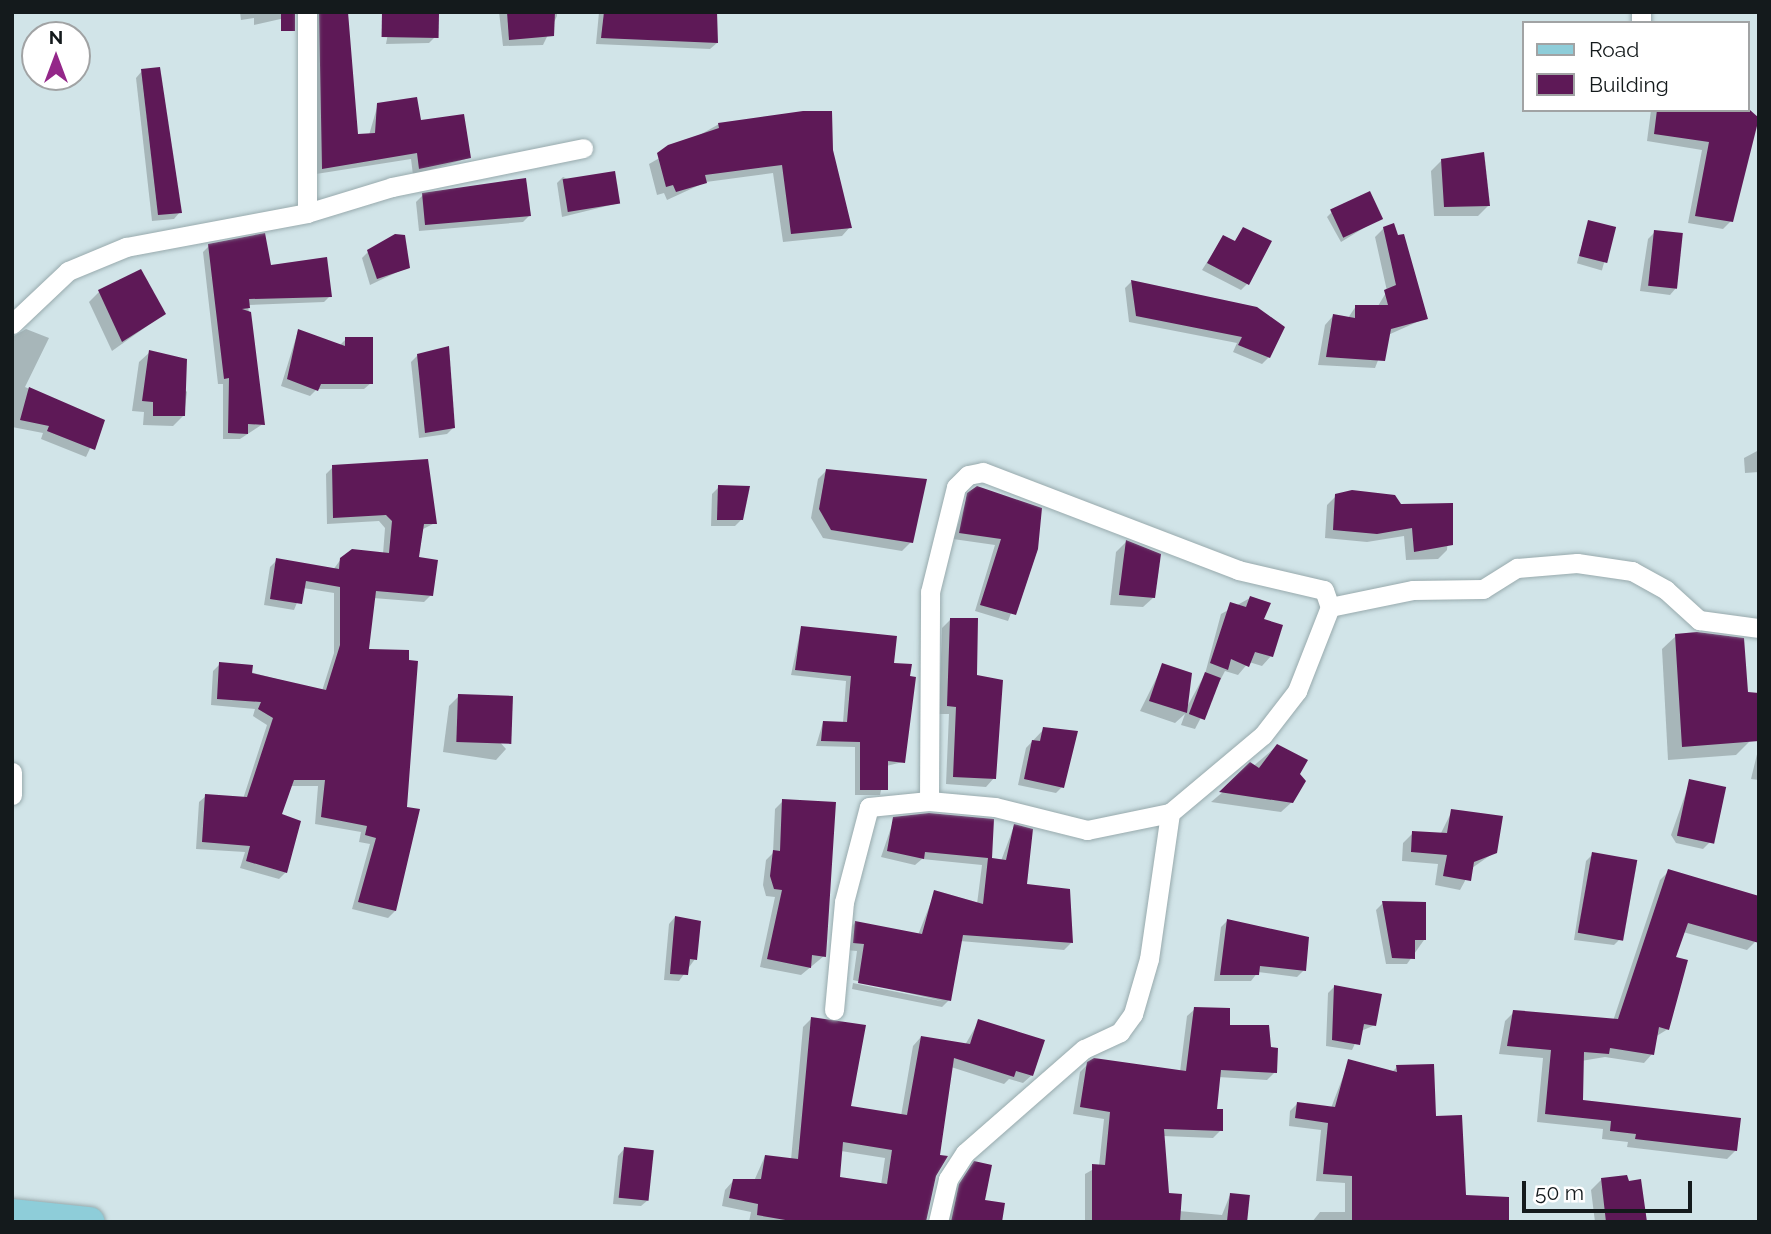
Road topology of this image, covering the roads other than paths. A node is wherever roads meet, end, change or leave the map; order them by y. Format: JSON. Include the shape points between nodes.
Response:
{"nodes":[{"id":1,"x":307,"y":12,"type":"edge"},
{"id":2,"x":583,"y":148,"type":"dead end"},
{"id":3,"x":307,"y":213,"type":"junction"},
{"id":4,"x":12,"y":324,"type":"edge"},
{"id":5,"x":1330,"y":607,"type":"junction"},
{"id":6,"x":1759,"y":628,"type":"edge"},
{"id":7,"x":12,"y":772,"type":"edge"},
{"id":8,"x":12,"y":795,"type":"edge"},
{"id":9,"x":929,"y":801,"type":"junction"},
{"id":10,"x":1170,"y":813,"type":"junction"},
{"id":11,"x":834,"y":1010,"type":"dead end"},
{"id":12,"x":12,"y":1214,"type":"edge"},
{"id":13,"x":90,"y":1222,"type":"edge"},
{"id":14,"x":938,"y":1222,"type":"edge"}],
"edges":[{"from":1,"to":3,"type":"street"},
{"from":2,"to":3,"type":"street","via":[[392,187]]},
{"from":3,"to":4,"type":"street","via":[[125,247],[68,271]]},
{"from":5,"to":6,"type":"street","via":[[1413,590],[1483,589],[1517,568],[1577,563],[1632,571],[1666,590],[1699,620]]},
{"from":5,"to":9,"type":"street","via":[[1324,590],[1238,570],[983,472],[968,475],[956,487],[930,592]]},
{"from":5,"to":10,"type":"street","via":[[1297,691],[1263,735]]},
{"from":7,"to":8,"type":"street"},
{"from":9,"to":10,"type":"street","via":[[995,807],[1087,830]]},
{"from":9,"to":11,"type":"street","via":[[882,804],[863,816],[838,935]]},
{"from":10,"to":14,"type":"street","via":[[1149,959],[1133,1014],[1120,1032],[1084,1049],[965,1153],[948,1179]]},
{"from":12,"to":13,"type":"main road"}]}
